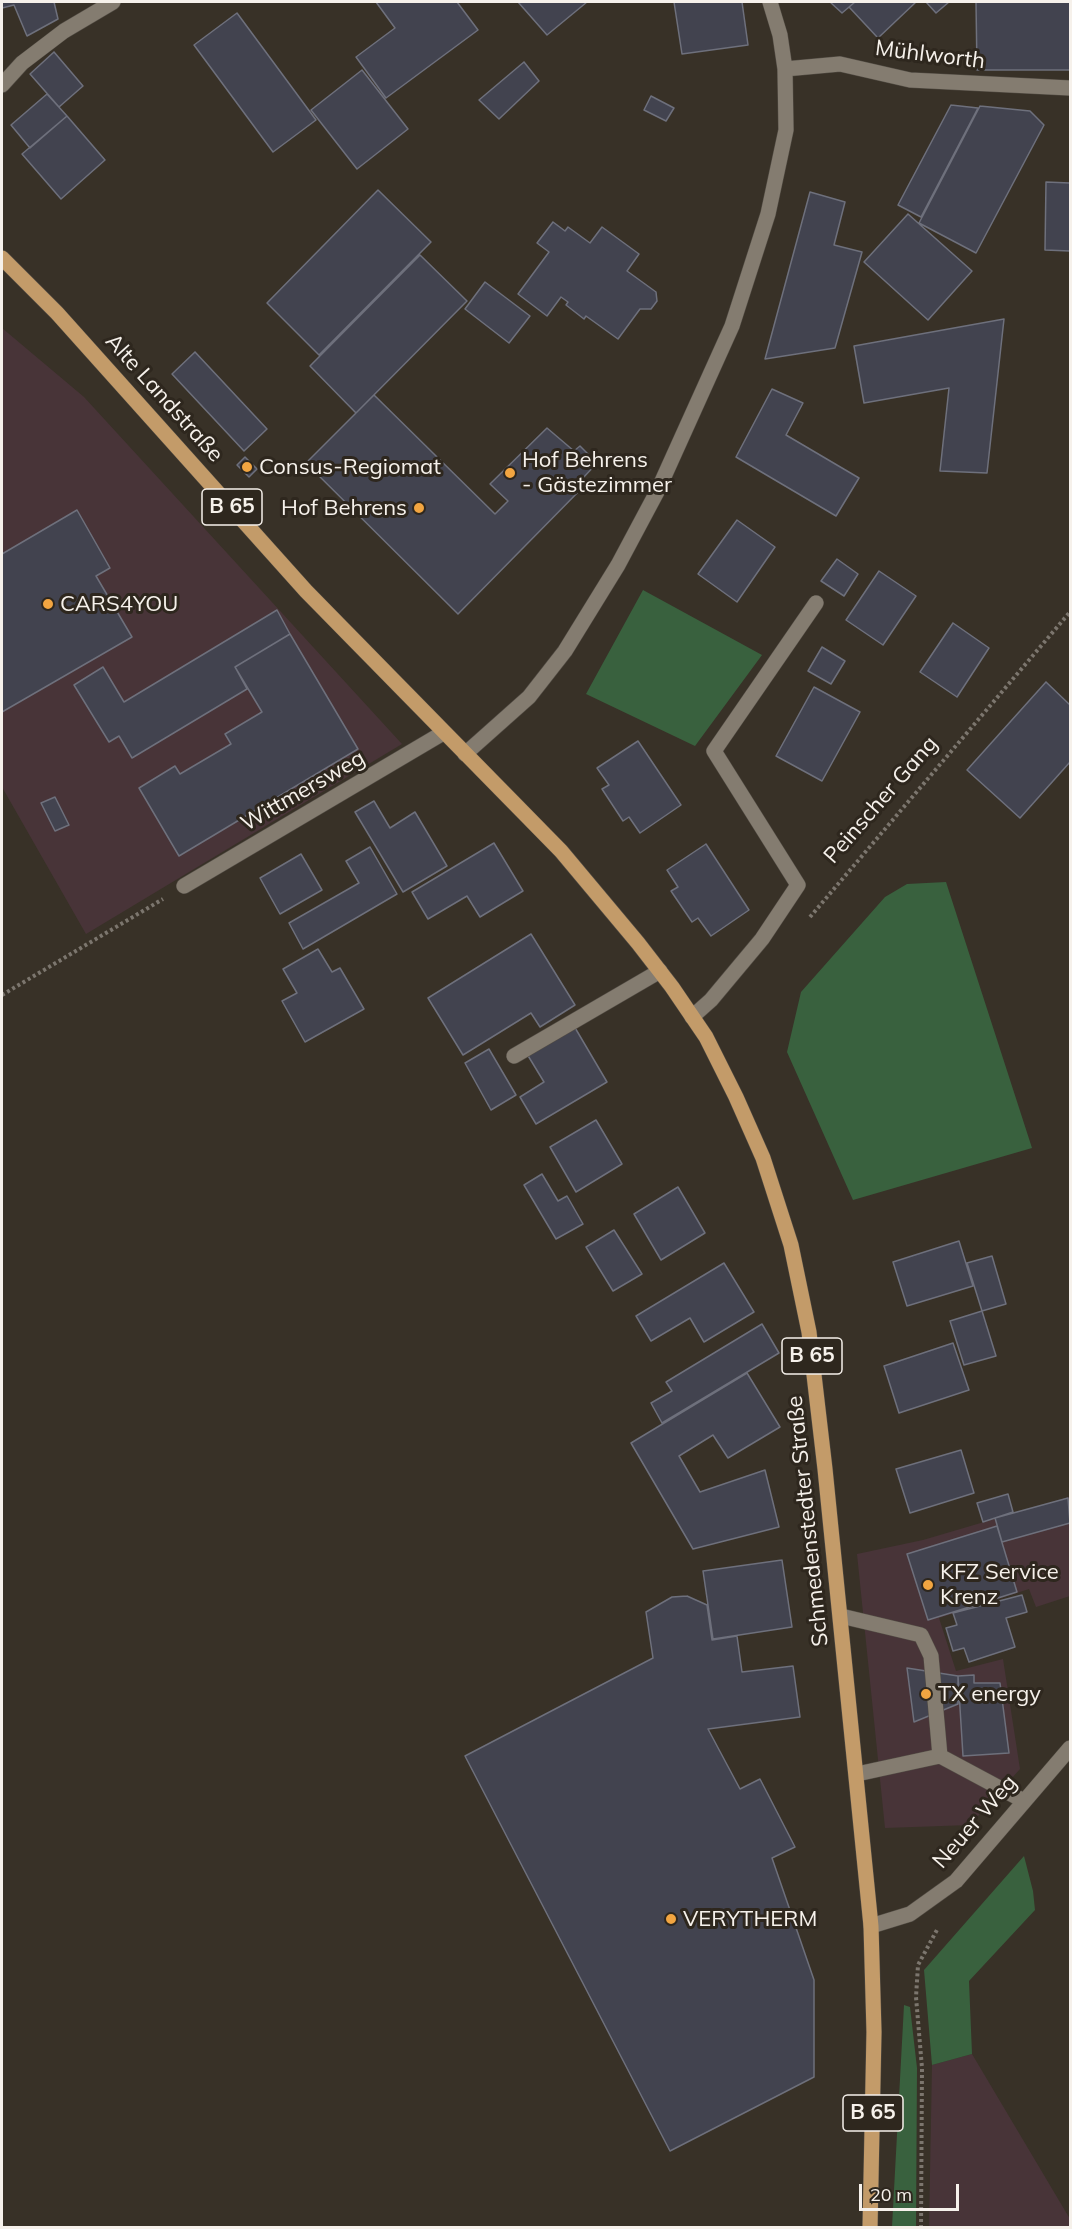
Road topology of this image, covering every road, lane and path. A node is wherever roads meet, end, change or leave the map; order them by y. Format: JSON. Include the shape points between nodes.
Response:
{"nodes":[{"id":1,"x":113,"y":2,"type":"edge"},
{"id":2,"x":770,"y":2,"type":"edge"},
{"id":3,"x":785,"y":69,"type":"junction"},
{"id":4,"x":2,"y":85,"type":"edge"},
{"id":5,"x":1071,"y":88,"type":"edge"},
{"id":6,"x":2,"y":258,"type":"edge"},
{"id":7,"x":816,"y":603,"type":"dead end"},
{"id":8,"x":1071,"y":612,"type":"edge"},
{"id":9,"x":443,"y":734,"type":"junction"},
{"id":10,"x":465,"y":754,"type":"junction"},
{"id":11,"x":184,"y":886,"type":"joint"},
{"id":12,"x":809,"y":918,"type":"dead end"},
{"id":13,"x":660,"y":971,"type":"junction"},
{"id":14,"x":2,"y":995,"type":"edge"},
{"id":15,"x":692,"y":1017,"type":"junction"},
{"id":16,"x":514,"y":1056,"type":"dead end"},
{"id":17,"x":841,"y":1616,"type":"junction"},
{"id":18,"x":1071,"y":1748,"type":"edge"},
{"id":19,"x":940,"y":1756,"type":"junction"},
{"id":20,"x":857,"y":1774,"type":"junction"},
{"id":21,"x":1024,"y":1801,"type":"junction"},
{"id":22,"x":871,"y":1926,"type":"junction"},
{"id":23,"x":938,"y":1928,"type":"dead end"},
{"id":24,"x":870,"y":2228,"type":"edge"},
{"id":25,"x":921,"y":2228,"type":"edge"}],
"edges":[{"from":1,"to":4,"type":"street","via":[[64,31],[22,63]]},
{"from":2,"to":3,"type":"street"},
{"from":3,"to":5,"type":"street","name":"Mühlworth","via":[[840,64],[910,80]]},
{"from":3,"to":10,"type":"street","via":[[786,130],[768,214],[732,326],[662,480],[618,565],[565,651],[529,697]]},
{"from":6,"to":9,"type":"main road","name":"Alte Landstraße","number":"B 65","via":[[57,313],[306,591]]},
{"from":7,"to":15,"type":"street","via":[[714,751],[798,885],[762,939]]},
{"from":8,"to":12,"type":"path","name":"Peinscher Gang"},
{"from":9,"to":10,"type":"main road","name":"Alte Landstraße","number":"B 65"},
{"from":9,"to":11,"type":"street","name":"Wittmersweg"},
{"from":10,"to":13,"type":"main road","name":"Schmedenstedter Straße","number":"B 65","via":[[561,851]]},
{"from":11,"to":14,"type":"path"},
{"from":13,"to":15,"type":"main road","name":"Schmedenstedter Straße","number":"B 65"},
{"from":13,"to":16,"type":"street"},
{"from":15,"to":17,"type":"main road","name":"Schmedenstedter Straße","number":"B 65","via":[[736,1097],[762,1158],[791,1245],[809,1332]]},
{"from":17,"to":19,"type":"street","via":[[921,1635],[931,1656]]},
{"from":17,"to":20,"type":"main road","name":"Schmedenstedter Straße","number":"B 65"},
{"from":18,"to":21,"type":"street","name":"Neuer Weg"},
{"from":19,"to":20,"type":"street"},
{"from":19,"to":21,"type":"street"},
{"from":20,"to":22,"type":"main road","name":"Schmedenstedter Straße","number":"B 65"},
{"from":21,"to":22,"type":"street","name":"Neuer Weg","via":[[956,1881],[910,1914]]},
{"from":22,"to":24,"type":"main road","name":"Schmedenstedter Straße","number":"B 65","via":[[874,2032]]},
{"from":23,"to":25,"type":"path","via":[[918,1965],[916,1997],[922,2068]]}]}
